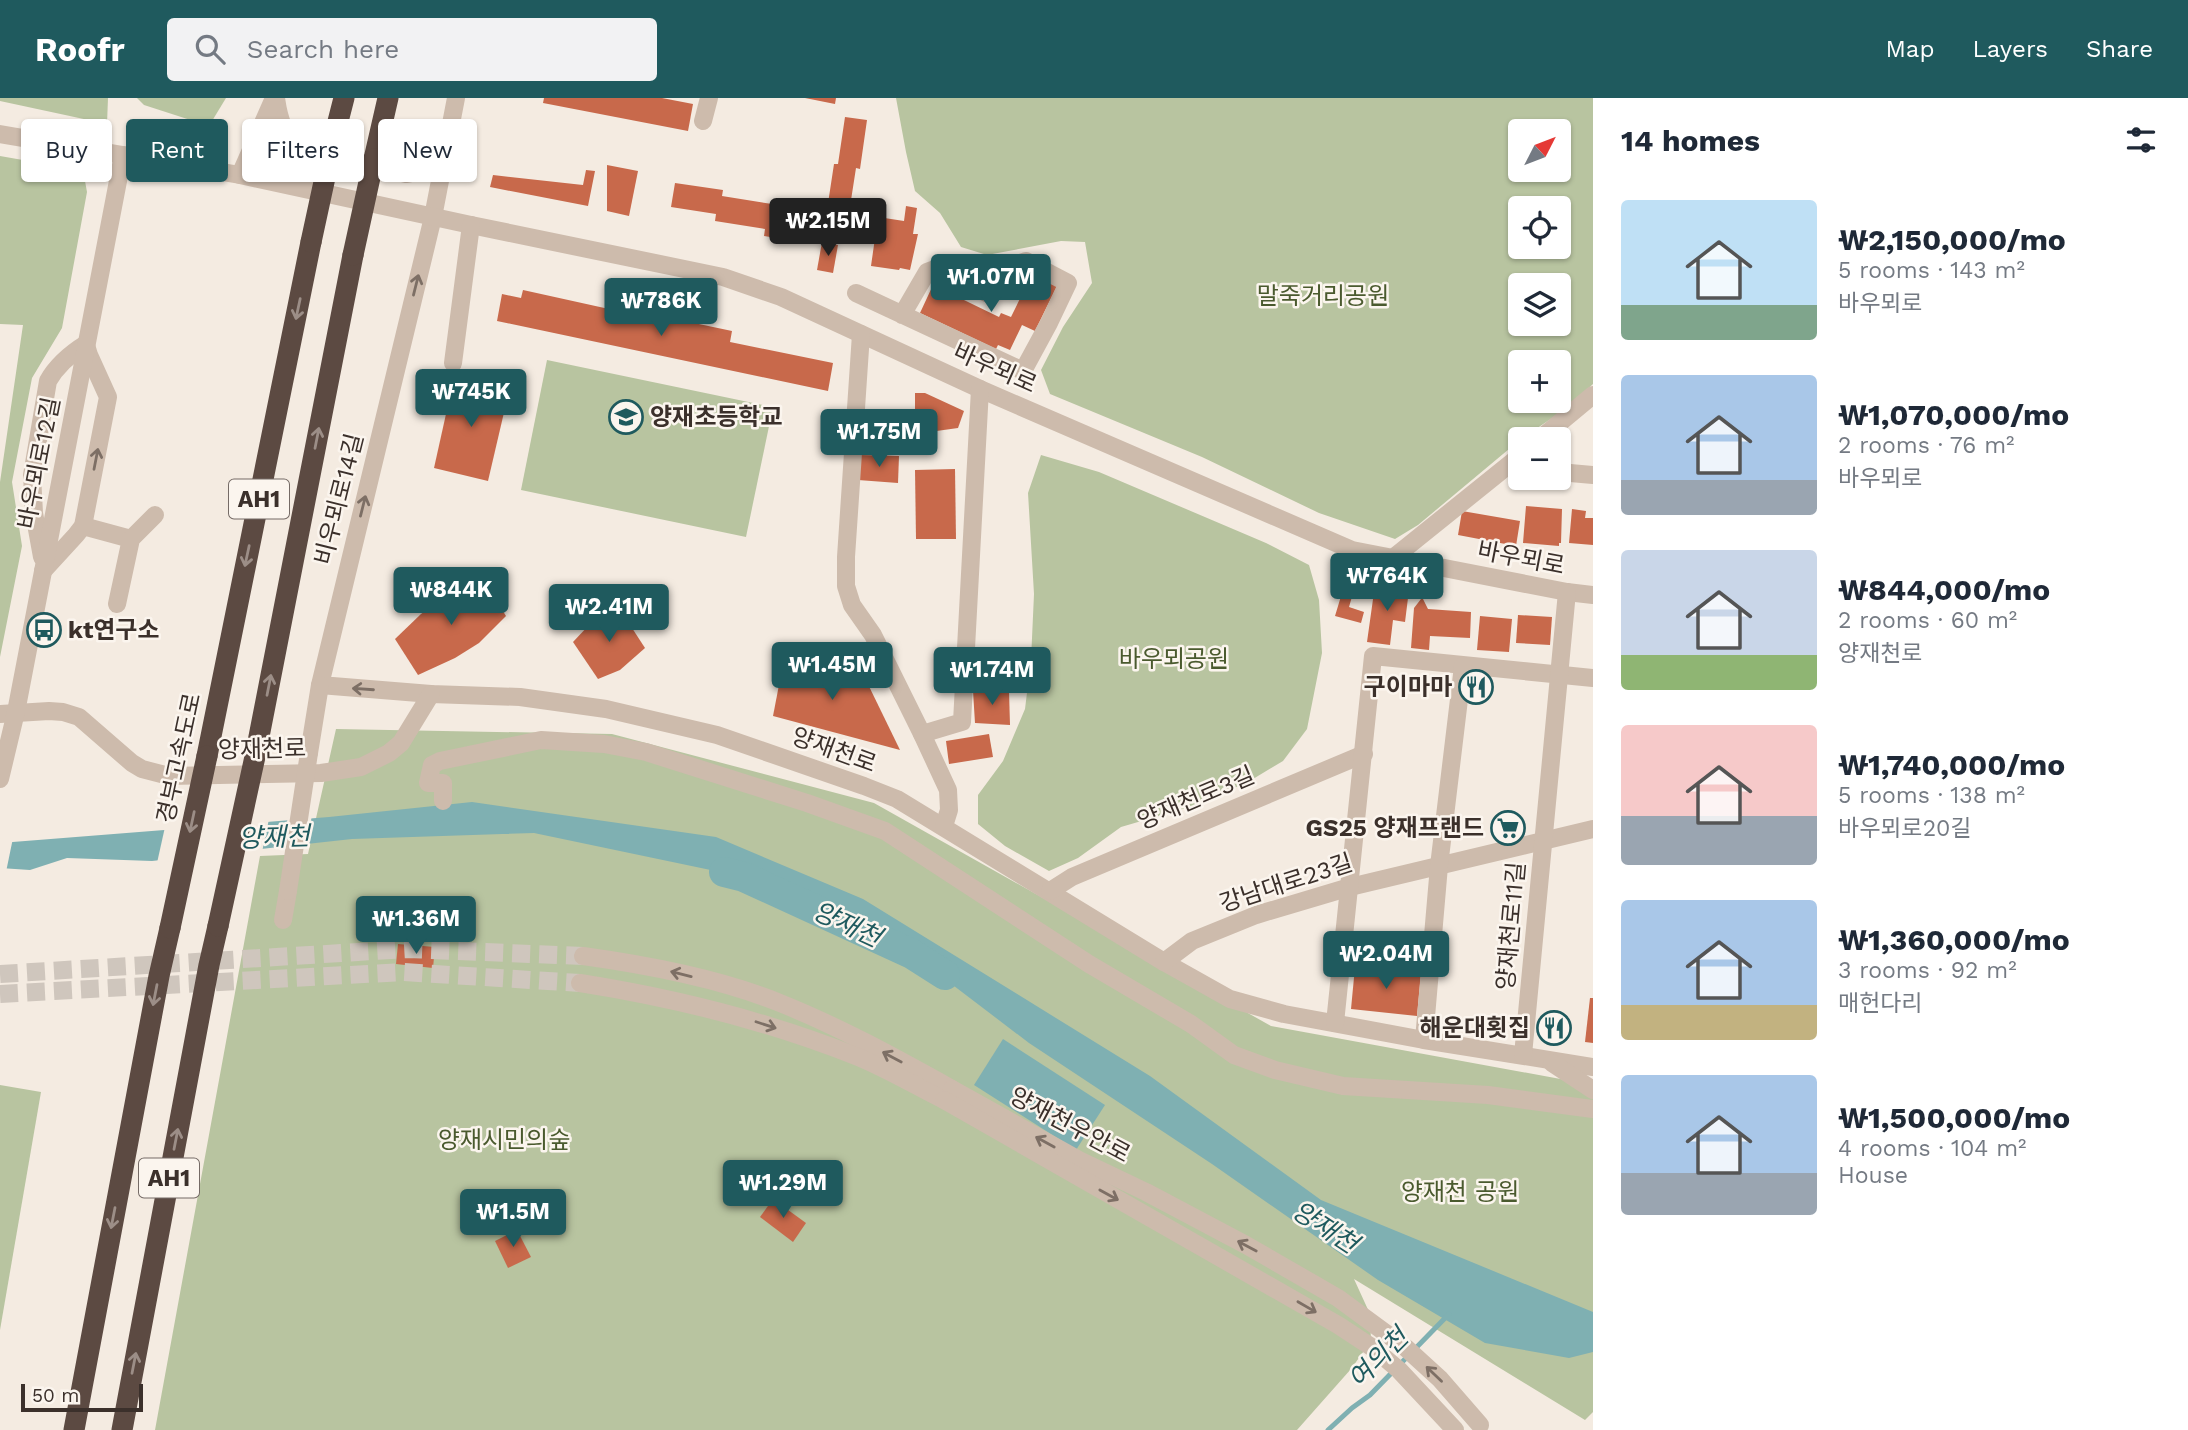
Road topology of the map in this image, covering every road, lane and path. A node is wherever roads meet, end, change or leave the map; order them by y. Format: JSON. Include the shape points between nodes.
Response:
{"nodes":[{"id":1,"x":275,"y":98,"type":"edge"},
{"id":2,"x":344,"y":98,"type":"edge"},
{"id":3,"x":388,"y":98,"type":"edge"},
{"id":4,"x":456,"y":98,"type":"edge"},
{"id":5,"x":709,"y":98,"type":"edge"},
{"id":6,"x":451,"y":119,"type":"edge"},
{"id":7,"x":703,"y":121,"type":"dead end"},
{"id":8,"x":0,"y":134,"type":"edge"},
{"id":9,"x":123,"y":156,"type":"junction"},
{"id":10,"x":378,"y":167,"type":"edge"},
{"id":11,"x":240,"y":175,"type":"junction"},
{"id":12,"x":439,"y":182,"type":"edge"},
{"id":13,"x":433,"y":217,"type":"junction"},
{"id":14,"x":471,"y":225,"type":"junction"},
{"id":15,"x":856,"y":293,"type":"dead end"},
{"id":16,"x":902,"y":315,"type":"junction"},
{"id":17,"x":861,"y":334,"type":"junction"},
{"id":18,"x":86,"y":344,"type":"junction"},
{"id":19,"x":453,"y":363,"type":"dead end"},
{"id":20,"x":980,"y":388,"type":"junction"},
{"id":21,"x":1593,"y":395,"type":"edge"},
{"id":22,"x":1554,"y":427,"type":"edge"},
{"id":23,"x":1508,"y":469,"type":"edge"},
{"id":24,"x":1571,"y":473,"type":"edge"},
{"id":25,"x":1593,"y":475,"type":"edge"},
{"id":26,"x":155,"y":515,"type":"dead end"},
{"id":27,"x":83,"y":526,"type":"junction"},
{"id":28,"x":131,"y":540,"type":"junction"},
{"id":29,"x":1393,"y":558,"type":"junction"},
{"id":30,"x":43,"y":571,"type":"junction"},
{"id":31,"x":1567,"y":592,"type":"junction"},
{"id":32,"x":1593,"y":595,"type":"edge"},
{"id":33,"x":117,"y":604,"type":"dead end"},
{"id":34,"x":1463,"y":666,"type":"junction"},
{"id":35,"x":1559,"y":675,"type":"junction"},
{"id":36,"x":1593,"y":678,"type":"edge"},
{"id":37,"x":320,"y":685,"type":"junction"},
{"id":38,"x":431,"y":694,"type":"junction"},
{"id":39,"x":8,"y":713,"type":"edge"},
{"id":40,"x":922,"y":734,"type":"junction"},
{"id":41,"x":1364,"y":754,"type":"junction"},
{"id":42,"x":0,"y":779,"type":"edge"},
{"id":43,"x":443,"y":801,"type":"dead end"},
{"id":44,"x":944,"y":826,"type":"junction"},
{"id":45,"x":1593,"y":829,"type":"edge"},
{"id":46,"x":1543,"y":841,"type":"junction"},
{"id":47,"x":1439,"y":866,"type":"junction"},
{"id":48,"x":1350,"y":887,"type":"junction"},
{"id":49,"x":1050,"y":891,"type":"junction"},
{"id":50,"x":283,"y":919,"type":"dead end"},
{"id":51,"x":583,"y":956,"type":"tunnel mouth"},
{"id":52,"x":1164,"y":962,"type":"junction"},
{"id":53,"x":580,"y":983,"type":"tunnel mouth"},
{"id":54,"x":1335,"y":1023,"type":"junction"},
{"id":55,"x":1424,"y":1040,"type":"junction"},
{"id":56,"x":1523,"y":1055,"type":"junction"},
{"id":57,"x":1546,"y":1059,"type":"junction"},
{"id":58,"x":1593,"y":1067,"type":"edge"},
{"id":59,"x":1593,"y":1090,"type":"edge"},
{"id":60,"x":948,"y":1095,"type":"junction"},
{"id":61,"x":1593,"y":1109,"type":"edge"},
{"id":62,"x":1483,"y":1427,"type":"edge"},
{"id":63,"x":74,"y":1430,"type":"edge"},
{"id":64,"x":122,"y":1430,"type":"edge"},
{"id":65,"x":1455,"y":1430,"type":"edge"}],
"edges":[{"from":1,"to":10,"type":"street","via":[[290,140],[302,148]]},
{"from":1,"to":11,"type":"street"},
{"from":2,"to":63,"type":"highway","name":"경부고속도로","number":"AH1","one_way":true,"bridge":true,"via":[[154,1002]]},
{"from":64,"to":3,"type":"highway","number":"AH1","one_way":true,"bridge":true,"via":[[209,965]]},
{"from":4,"to":6,"type":"street","name":"비우뫼로14길"},
{"from":5,"to":7,"type":"street"},
{"from":8,"to":9,"type":"street","name":"바우뫼로"},
{"from":9,"to":11,"type":"street","name":"바우뫼로"},
{"from":9,"to":18,"type":"street","name":"바우뫼로12길"},
{"from":11,"to":13,"type":"street","name":"바우뫼로"},
{"from":12,"to":13,"type":"street","name":"비우뫼로14길"},
{"from":13,"to":14,"type":"street","name":"바우뫼로"},
{"from":37,"to":13,"type":"street","name":"비우뫼로14길","one_way":true},
{"from":14,"to":17,"type":"street","name":"바우뫼로","via":[[723,277]]},
{"from":14,"to":19,"type":"street"},
{"from":15,"to":16,"type":"street"},
{"from":16,"to":16,"type":"street","via":[[1023,371],[1068,283],[1026,261],[1003,269],[991,295],[935,269],[927,272]]},
{"from":17,"to":20,"type":"street","name":"바우뫼로"},
{"from":17,"to":40,"type":"street","via":[[846,586]]},
{"from":27,"to":18,"type":"street","one_way":true,"via":[[108,397]]},
{"from":18,"to":30,"type":"street","name":"바우뫼로12길"},
{"from":18,"to":30,"type":"street","via":[[54,370],[48,381],[32,475]]},
{"from":20,"to":29,"type":"street","name":"바우뫼로","via":[[1352,550]]},
{"from":20,"to":40,"type":"street","via":[[961,722]]},
{"from":21,"to":22,"type":"street"},
{"from":23,"to":29,"type":"street"},
{"from":24,"to":25,"type":"street"},
{"from":26,"to":28,"type":"street"},
{"from":27,"to":28,"type":"street"},
{"from":27,"to":30,"type":"street"},
{"from":28,"to":33,"type":"street"},
{"from":29,"to":31,"type":"street","name":"바우뫼로"},
{"from":30,"to":39,"type":"street","name":"바우뫼로12길"},
{"from":31,"to":32,"type":"street","name":"바우뫼로"},
{"from":31,"to":35,"type":"street","name":"양재천로11길"},
{"from":34,"to":35,"type":"street"},
{"from":34,"to":41,"type":"street","via":[[1373,656]]},
{"from":34,"to":47,"type":"street"},
{"from":35,"to":36,"type":"street"},
{"from":35,"to":46,"type":"street","name":"양재천로11길"},
{"from":38,"to":37,"type":"street","one_way":true},
{"from":37,"to":50,"type":"street","name":"비우뫼로14길","bridge":true},
{"from":38,"to":39,"type":"street","name":"양재천로","via":[[401,743],[389,753],[360,767],[321,773],[169,776],[132,763],[79,718],[63,712]]},
{"from":38,"to":44,"type":"street","name":"양재천로","via":[[568,702],[717,734],[897,799]]},
{"from":39,"to":42,"type":"street","name":"바우뫼로12길"},
{"from":40,"to":44,"type":"street","via":[[948,790]]},
{"from":41,"to":48,"type":"street"},
{"from":41,"to":49,"type":"street","name":"양재천로3길","via":[[1072,877]]},
{"from":43,"to":61,"type":"street","via":[[443,783],[428,783],[432,765],[440,761],[541,740],[646,752],[885,831],[1234,1055],[1343,1086],[1488,1095]]},
{"from":44,"to":49,"type":"street","name":"양재천로"},
{"from":45,"to":46,"type":"street","name":"강남대로23길"},
{"from":46,"to":47,"type":"street","name":"강남대로23길"},
{"from":46,"to":56,"type":"street","name":"양재천로11길"},
{"from":47,"to":48,"type":"street","name":"강남대로23길"},
{"from":47,"to":55,"type":"street"},
{"from":48,"to":52,"type":"street","name":"강남대로23길","via":[[1256,915],[1192,941]]},
{"from":48,"to":54,"type":"street"},
{"from":49,"to":52,"type":"street","name":"양재천로"},
{"from":60,"to":51,"type":"street","name":"양재천우안로","one_way":true,"via":[[829,1024],[777,1002],[665,970]]},
{"from":52,"to":54,"type":"street","name":"양재천로","via":[[1230,999]]},
{"from":53,"to":60,"type":"street","name":"양재천우안로","one_way":true,"via":[[722,1012],[861,1058]]},
{"from":54,"to":55,"type":"street","name":"양재천로"},
{"from":55,"to":56,"type":"street","name":"양재천로"},
{"from":56,"to":57,"type":"street","name":"양재천로"},
{"from":57,"to":58,"type":"street","name":"양재천로"},
{"from":57,"to":59,"type":"street"},
{"from":62,"to":60,"type":"street","name":"양재천우안로","one_way":true,"bridge":true,"via":[[1406,1348],[1338,1297],[1146,1192]]},
{"from":60,"to":65,"type":"street","name":"양재천우안로","one_way":true,"bridge":true,"via":[[1373,1348]]}]}
